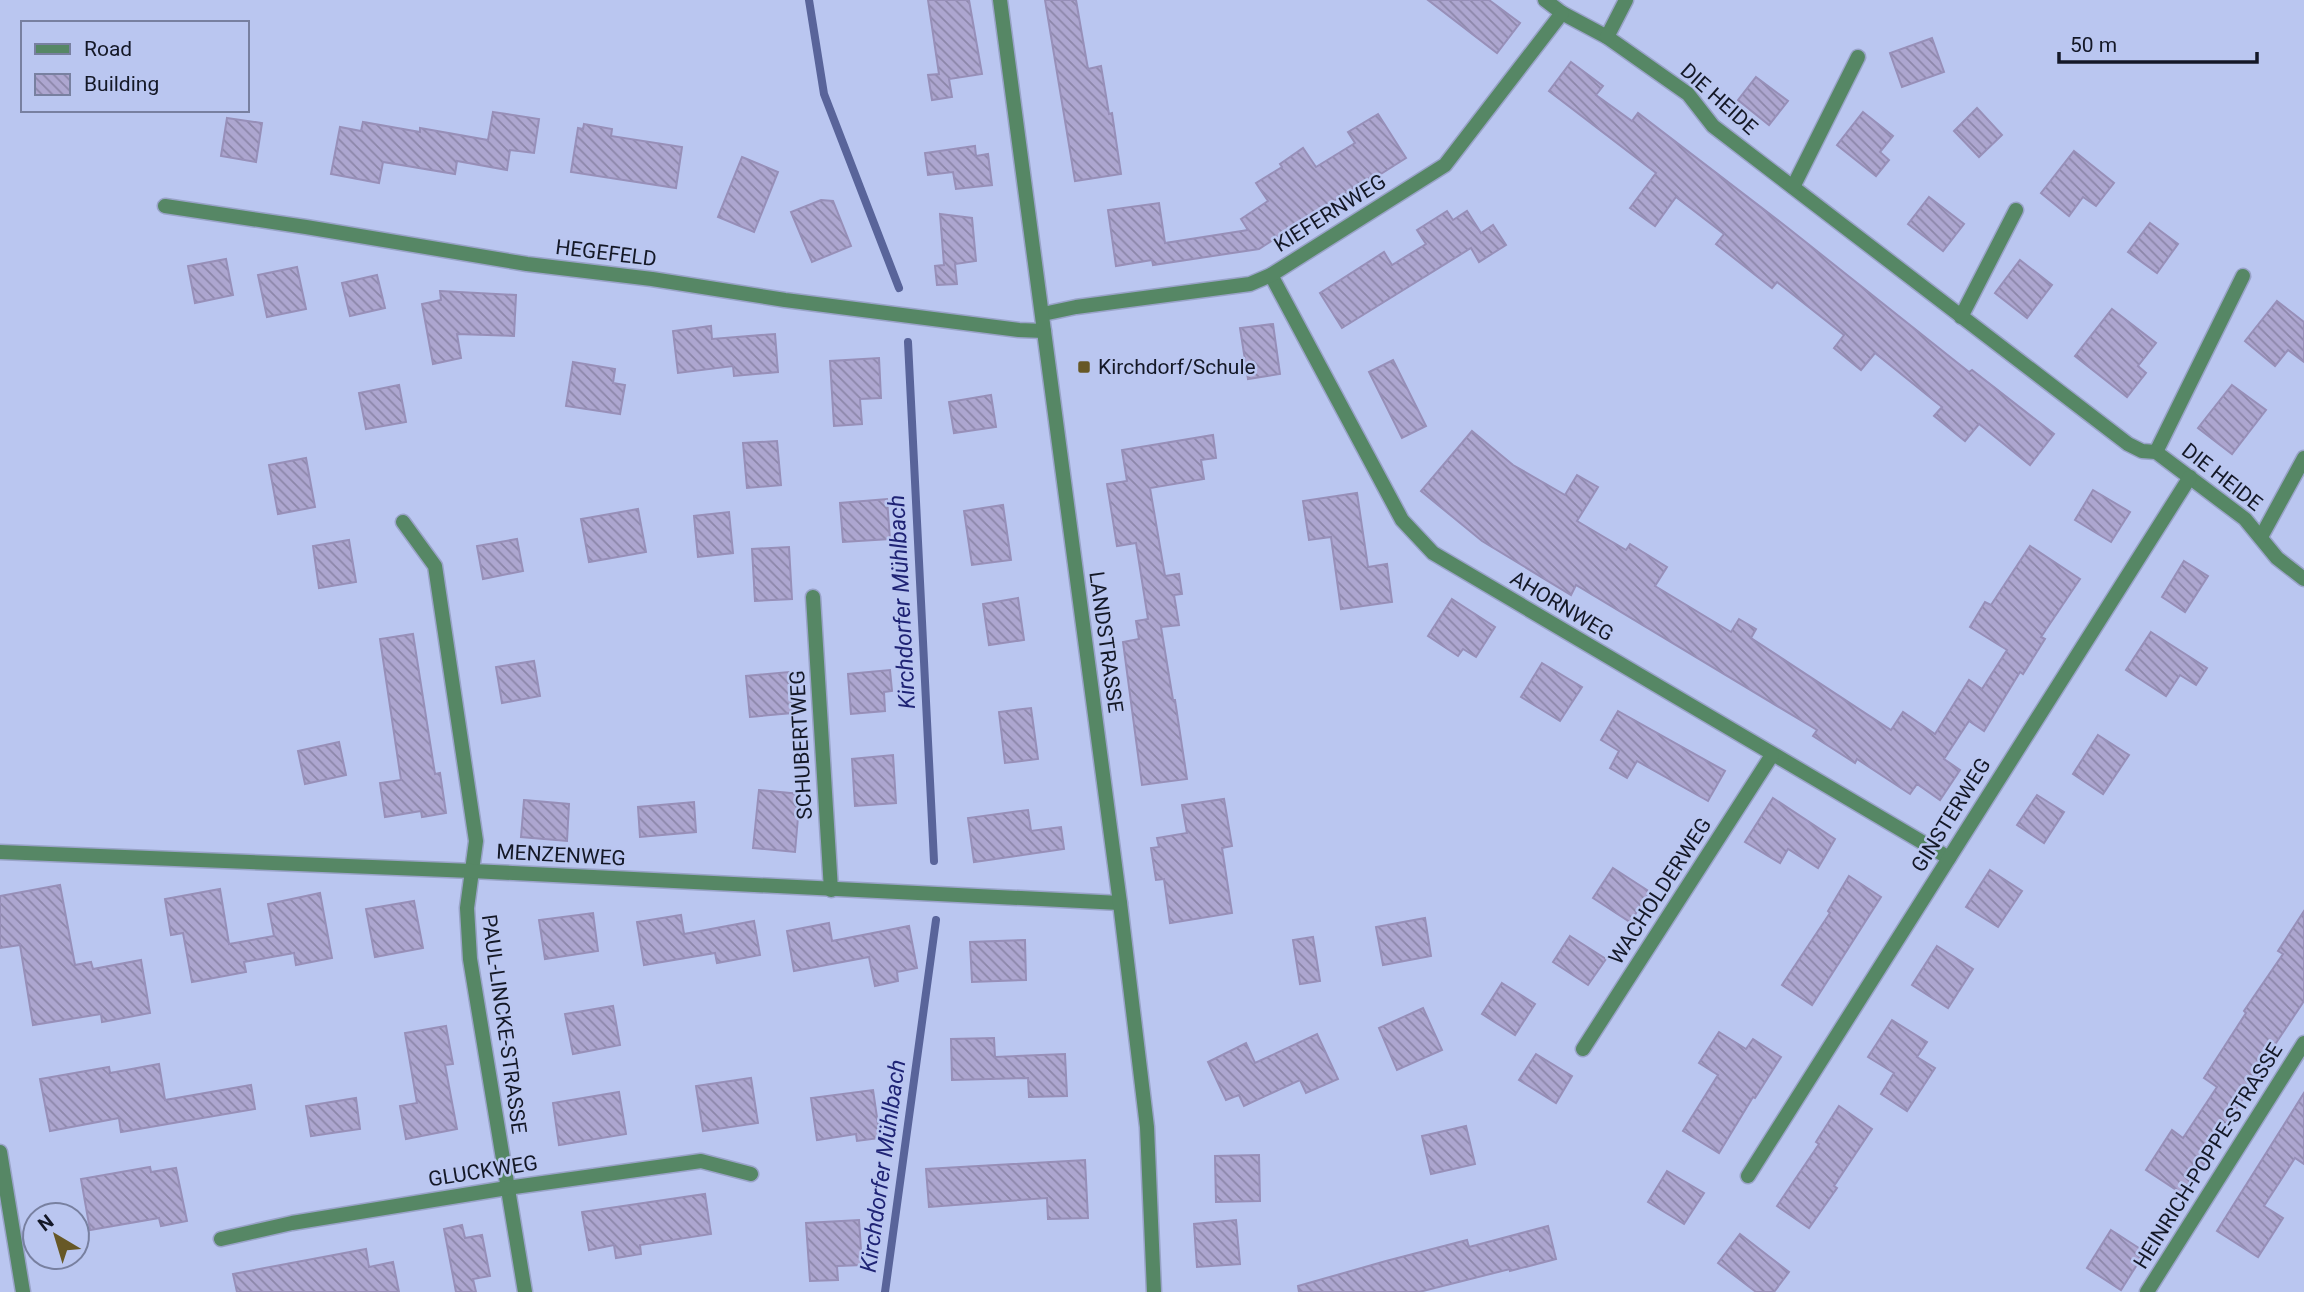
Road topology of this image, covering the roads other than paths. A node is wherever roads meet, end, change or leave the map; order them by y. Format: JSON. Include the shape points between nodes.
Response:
{"nodes":[{"id":1,"x":1000,"y":0,"type":"edge"},
{"id":2,"x":1545,"y":0,"type":"edge"},
{"id":3,"x":1626,"y":0,"type":"edge"},
{"id":4,"x":1562,"y":13,"type":"junction"},
{"id":5,"x":1606,"y":37,"type":"junction"},
{"id":6,"x":1858,"y":57,"type":"dead end"},
{"id":7,"x":1793,"y":187,"type":"junction"},
{"id":8,"x":165,"y":206,"type":"dead end"},
{"id":9,"x":2016,"y":210,"type":"dead end"},
{"id":10,"x":1271,"y":275,"type":"junction"},
{"id":11,"x":2243,"y":276,"type":"dead end"},
{"id":12,"x":1043,"y":314,"type":"junction"},
{"id":13,"x":1961,"y":317,"type":"junction"},
{"id":14,"x":1044,"y":331,"type":"junction"},
{"id":15,"x":2156,"y":452,"type":"junction"},
{"id":16,"x":2304,"y":458,"type":"edge"},
{"id":17,"x":2190,"y":477,"type":"junction"},
{"id":18,"x":403,"y":522,"type":"dead end"},
{"id":19,"x":2261,"y":537,"type":"junction"},
{"id":20,"x":2304,"y":579,"type":"edge"},
{"id":21,"x":813,"y":597,"type":"dead end"},
{"id":22,"x":1772,"y":755,"type":"junction"},
{"id":23,"x":0,"y":852,"type":"edge"},
{"id":24,"x":1949,"y":858,"type":"junction"},
{"id":25,"x":472,"y":872,"type":"junction"},
{"id":26,"x":831,"y":890,"type":"junction"},
{"id":27,"x":1120,"y":903,"type":"junction"},
{"id":28,"x":2304,"y":1043,"type":"edge"},
{"id":29,"x":1583,"y":1049,"type":"dead end"},
{"id":30,"x":0,"y":1152,"type":"edge"},
{"id":31,"x":751,"y":1174,"type":"dead end"},
{"id":32,"x":1748,"y":1176,"type":"dead end"},
{"id":33,"x":507,"y":1188,"type":"junction"},
{"id":34,"x":221,"y":1239,"type":"dead end"},
{"id":35,"x":23,"y":1292,"type":"edge"},
{"id":36,"x":525,"y":1292,"type":"edge"},
{"id":37,"x":1154,"y":1292,"type":"edge"},
{"id":38,"x":2147,"y":1292,"type":"edge"}],
"edges":[{"from":1,"to":12,"type":"street","name":"LANDSTRASSE"},
{"from":2,"to":4,"type":"street","name":"DIE HEIDE"},
{"from":3,"to":5,"type":"street"},
{"from":4,"to":5,"type":"street","name":"DIE HEIDE"},
{"from":4,"to":10,"type":"street","name":"KIEFERNWEG","via":[[1445,165]]},
{"from":5,"to":7,"type":"street","name":"DIE HEIDE","via":[[1688,94],[1713,127]]},
{"from":6,"to":7,"type":"street"},
{"from":7,"to":13,"type":"street","name":"DIE HEIDE"},
{"from":8,"to":14,"type":"street","name":"HEGEFELD","via":[[527,264]]},
{"from":9,"to":13,"type":"street"},
{"from":10,"to":12,"type":"street","name":"KIEFERNWEG","via":[[1250,284]]},
{"from":10,"to":22,"type":"street","name":"AHORNWEG","via":[[1402,520],[1433,553]]},
{"from":11,"to":15,"type":"street","name":"DIE HEIDE"},
{"from":12,"to":14,"type":"street","name":"LANDSTRASSE"},
{"from":13,"to":15,"type":"street","name":"DIE HEIDE","via":[[2128,443],[2142,452]]},
{"from":14,"to":27,"type":"street","name":"LANDSTRASSE"},
{"from":15,"to":17,"type":"street","name":"DIE HEIDE"},
{"from":16,"to":19,"type":"street","name":"DIE HEIDE"},
{"from":17,"to":19,"type":"street","name":"DIE HEIDE"},
{"from":17,"to":24,"type":"street","name":"GINSTERWEG"},
{"from":18,"to":25,"type":"street","name":"PAUL-LINCKE-STRASSE","via":[[435,566],[476,841]]},
{"from":19,"to":20,"type":"street","name":"DIE HEIDE","via":[[2277,558]]},
{"from":21,"to":26,"type":"street","name":"SCHUBERTWEG"},
{"from":22,"to":24,"type":"street","name":"AHORNWEG"},
{"from":22,"to":29,"type":"street","name":"WACHOLDERWEG"},
{"from":23,"to":25,"type":"street","name":"MENZENWEG"},
{"from":24,"to":32,"type":"street","name":"GINSTERWEG"},
{"from":25,"to":26,"type":"street","name":"MENZENWEG"},
{"from":25,"to":33,"type":"street","name":"PAUL-LINCKE-STRASSE","via":[[467,908],[470,959]]},
{"from":26,"to":27,"type":"street","name":"MENZENWEG"},
{"from":27,"to":37,"type":"street","name":"LANDSTRASSE","via":[[1147,1127]]},
{"from":28,"to":38,"type":"street","name":"HEINRICH-POPPE-STRASSE"},
{"from":30,"to":35,"type":"street"},
{"from":31,"to":33,"type":"street","name":"GLUCKWEG","via":[[701,1161]]},
{"from":33,"to":34,"type":"street","name":"GLUCKWEG"},
{"from":33,"to":36,"type":"street","name":"PAUL-LINCKE-STRASSE"}]}
